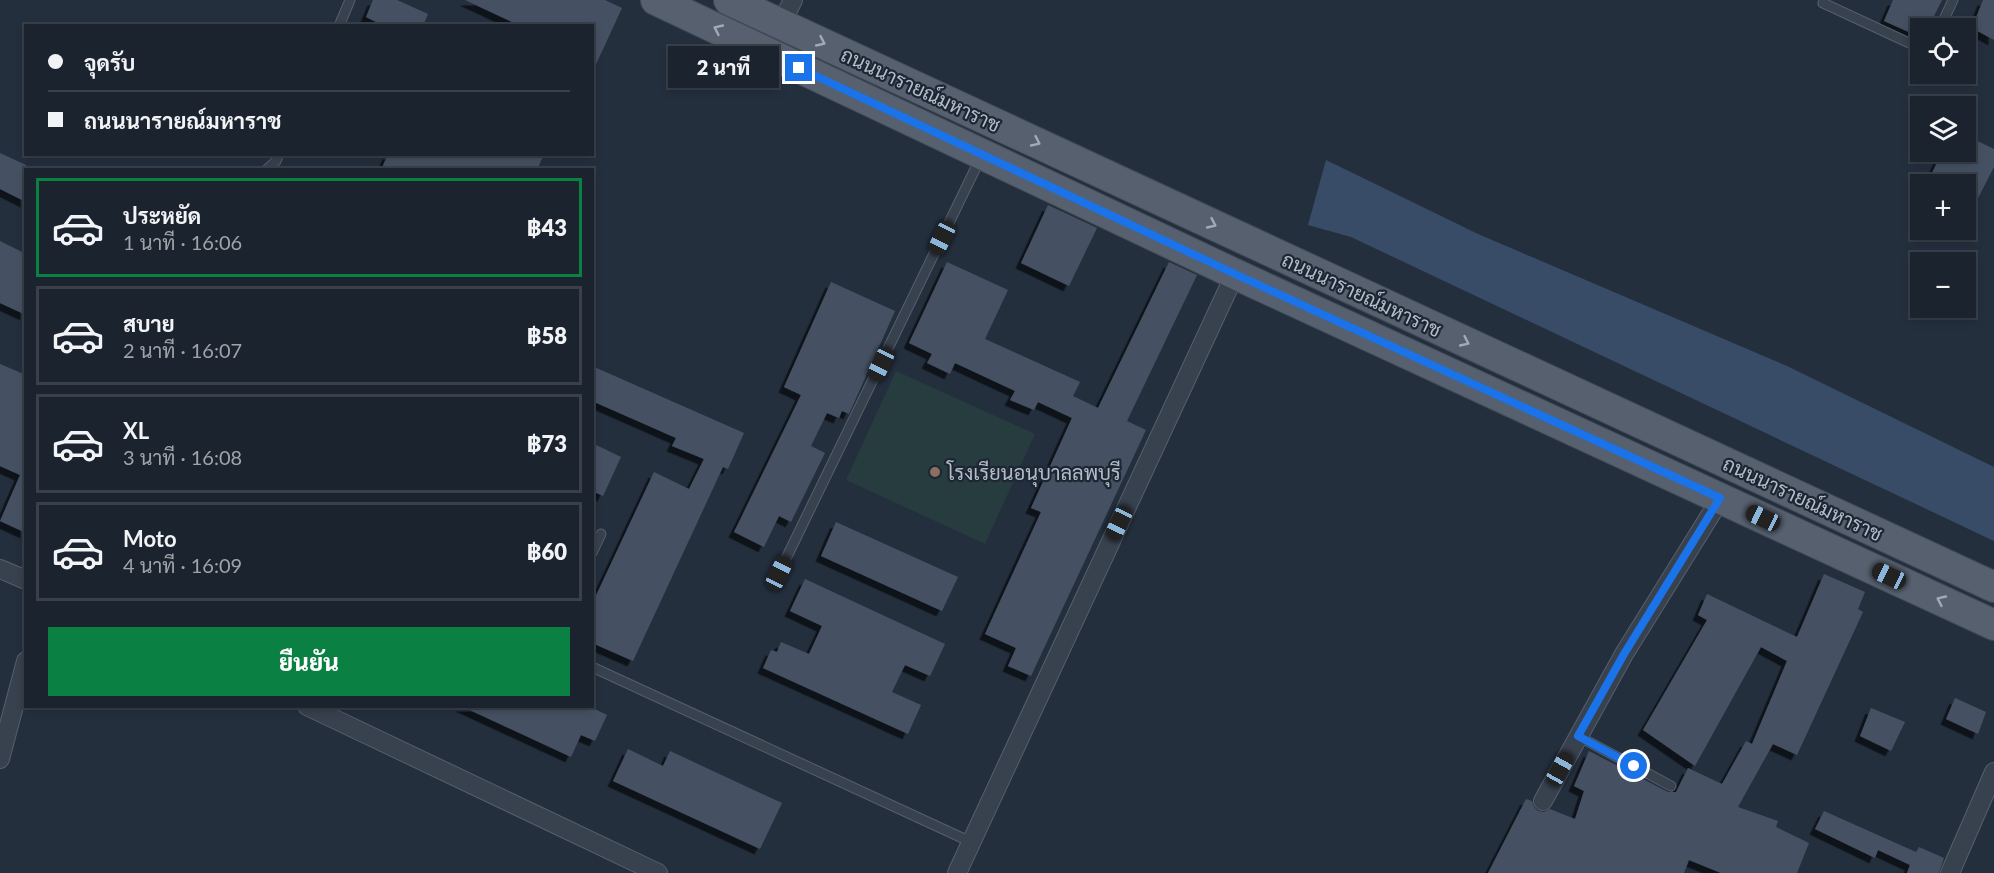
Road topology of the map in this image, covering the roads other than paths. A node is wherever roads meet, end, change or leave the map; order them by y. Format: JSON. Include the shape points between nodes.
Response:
{"nodes":[{"id":1,"x":350,"y":0,"type":"edge"},
{"id":2,"x":656,"y":0,"type":"edge"},
{"id":3,"x":729,"y":0,"type":"edge"},
{"id":4,"x":1824,"y":0,"type":"edge"},
{"id":5,"x":1953,"y":0,"type":"edge"},
{"id":6,"x":787,"y":12,"type":"edge"},
{"id":7,"x":1945,"y":18,"type":"edge"},
{"id":8,"x":340,"y":24,"type":"edge"},
{"id":9,"x":1910,"y":43,"type":"edge"},
{"id":10,"x":983,"y":154,"type":"junction"},
{"id":11,"x":1235,"y":274,"type":"junction"},
{"id":12,"x":1720,"y":498,"type":"junction"},
{"id":13,"x":601,"y":534,"type":"dead end"},
{"id":14,"x":594,"y":549,"type":"edge"},
{"id":15,"x":0,"y":569,"type":"edge"},
{"id":16,"x":779,"y":573,"type":"dead end"},
{"id":17,"x":24,"y":579,"type":"edge"},
{"id":18,"x":1994,"y":587,"type":"edge"},
{"id":19,"x":1994,"y":625,"type":"edge"},
{"id":20,"x":594,"y":668,"type":"edge"},
{"id":21,"x":24,"y":669,"type":"edge"},
{"id":22,"x":311,"y":708,"type":"edge"},
{"id":23,"x":1578,"y":736,"type":"junction"},
{"id":24,"x":0,"y":759,"type":"edge"},
{"id":25,"x":1994,"y":772,"type":"edge"},
{"id":26,"x":1671,"y":786,"type":"dead end"},
{"id":27,"x":1543,"y":801,"type":"dead end"},
{"id":28,"x":971,"y":842,"type":"junction"},
{"id":29,"x":627,"y":867,"type":"edge"},
{"id":30,"x":658,"y":873,"type":"edge"},
{"id":31,"x":957,"y":873,"type":"edge"},
{"id":32,"x":1950,"y":873,"type":"edge"}],
"edges":[{"from":1,"to":8,"type":"lane"},
{"from":10,"to":2,"type":"main road","name":"ถนนนารายณ์มหาราช","one_way":true},
{"from":3,"to":6,"type":"main road","name":"ถนนนารายณ์มหาราช"},
{"from":4,"to":9,"type":"lane","via":[[1823,3]]},
{"from":5,"to":7,"type":"lane"},
{"from":6,"to":18,"type":"main road","name":"ถนนนารายณ์มหาราช","one_way":true},
{"from":10,"to":11,"type":"main road","name":"ถนนนารายณ์มหาราช"},
{"from":10,"to":16,"type":"lane"},
{"from":11,"to":12,"type":"main road","name":"ถนนนารายณ์มหาราช"},
{"from":11,"to":28,"type":"street"},
{"from":19,"to":12,"type":"main road","name":"ถนนนารายณ์มหาราช","one_way":true},
{"from":12,"to":23,"type":"street"},
{"from":13,"to":14,"type":"lane"},
{"from":15,"to":17,"type":"street"},
{"from":20,"to":28,"type":"lane"},
{"from":21,"to":24,"type":"street"},
{"from":22,"to":29,"type":"street"},
{"from":23,"to":26,"type":"lane"},
{"from":23,"to":27,"type":"street"},
{"from":25,"to":32,"type":"street"},
{"from":28,"to":31,"type":"street"},
{"from":29,"to":30,"type":"street"}]}
